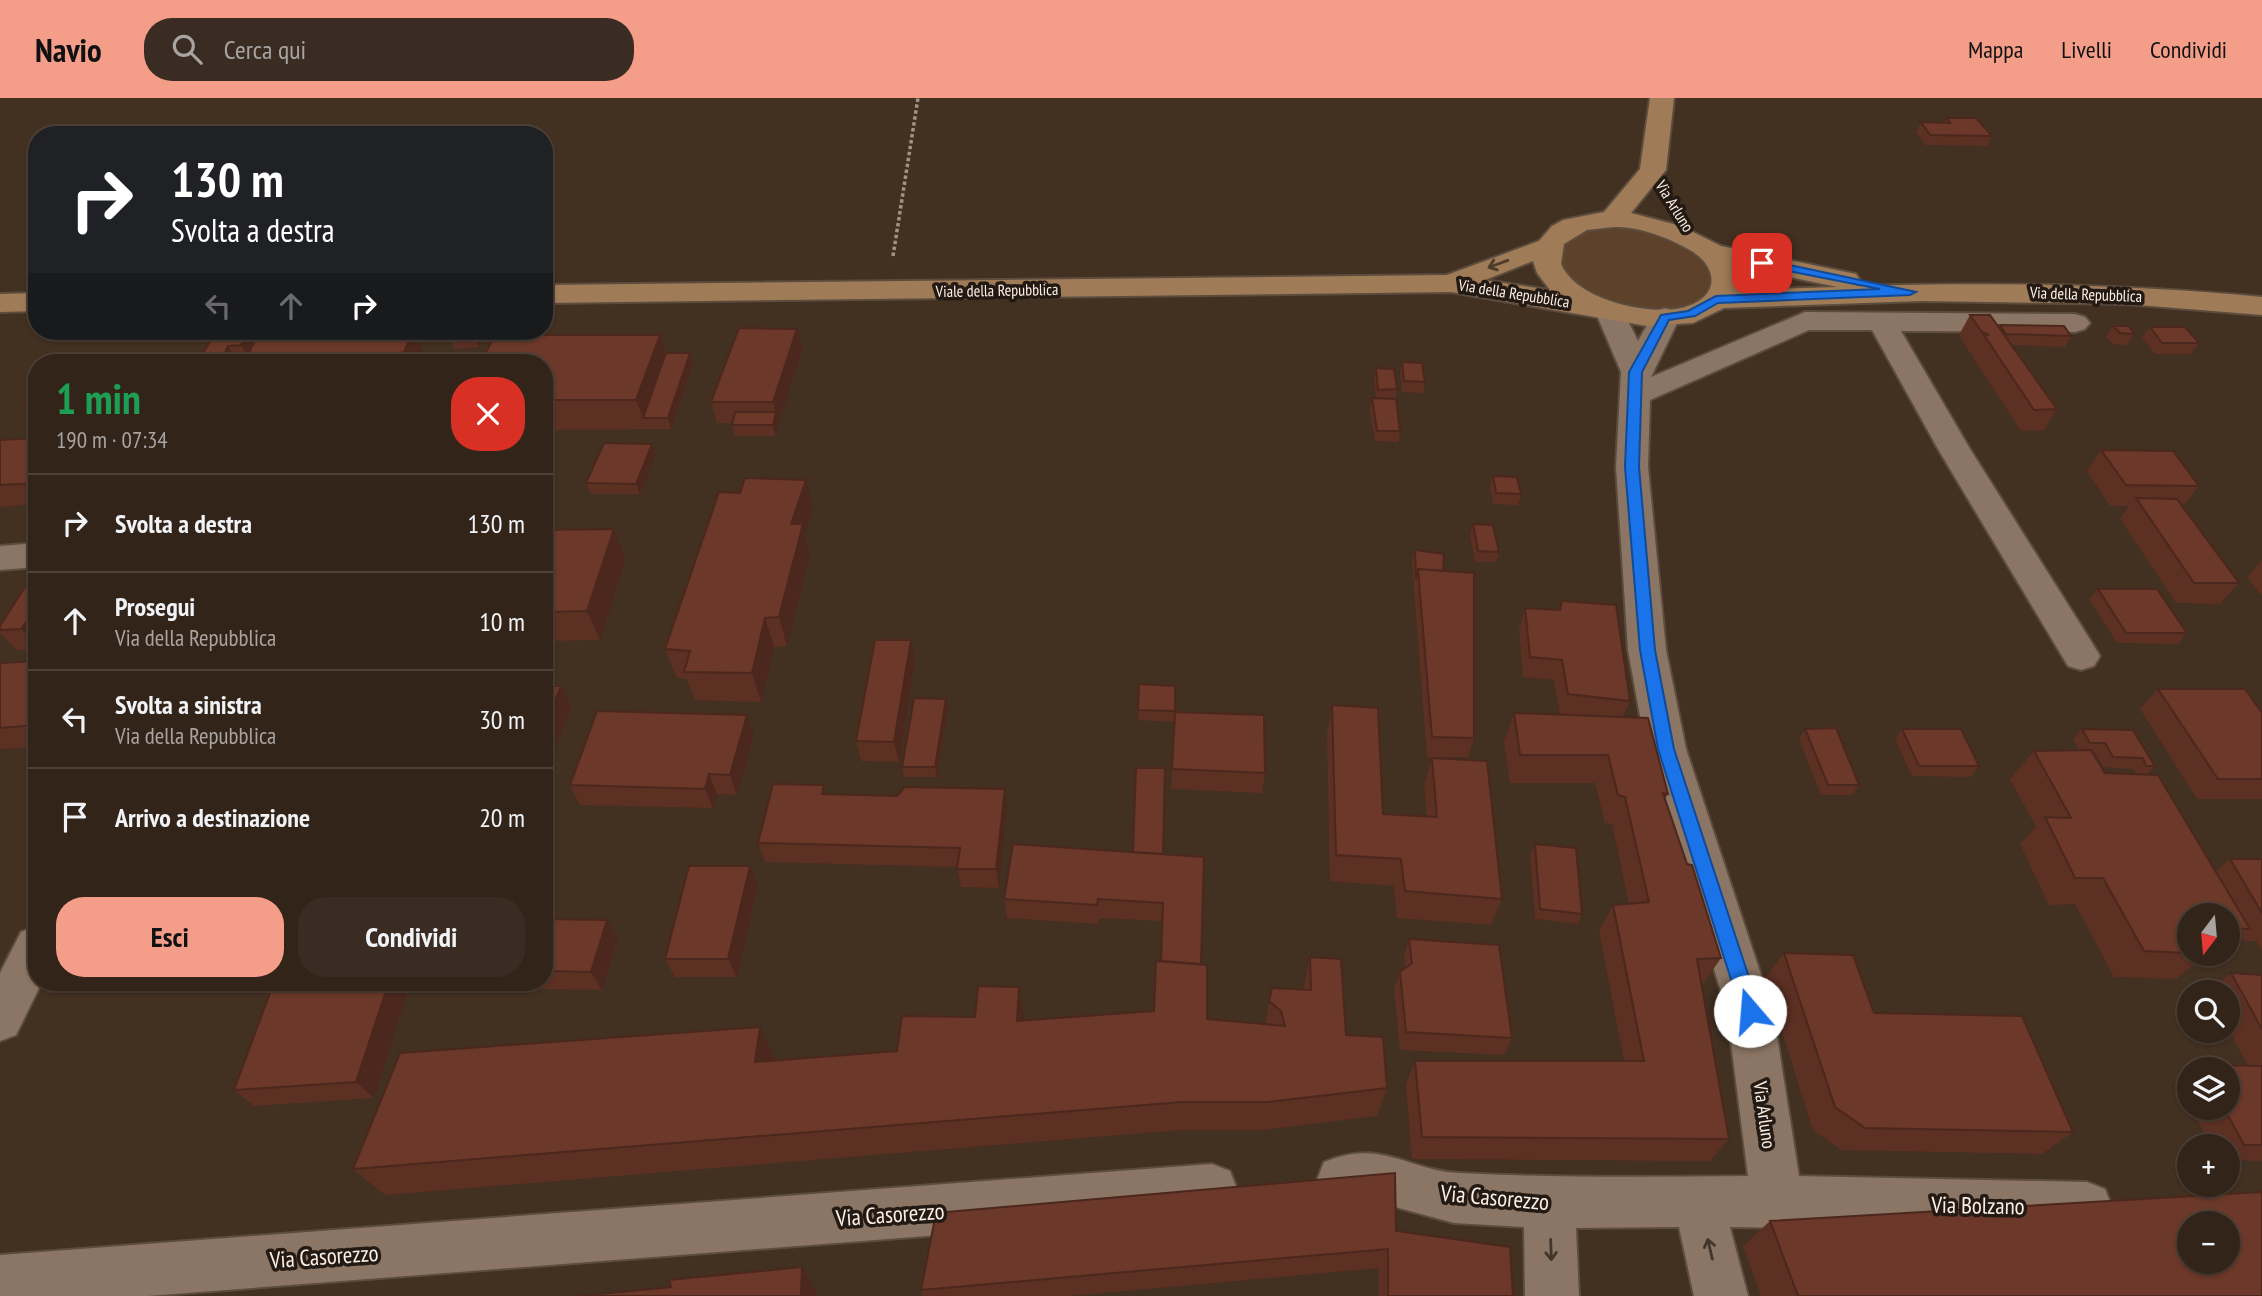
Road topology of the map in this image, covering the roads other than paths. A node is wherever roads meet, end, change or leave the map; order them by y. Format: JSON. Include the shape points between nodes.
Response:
{"nodes":[{"id":1,"x":1662,"y":98,"type":"edge"},
{"id":2,"x":1666,"y":191,"type":"junction"},
{"id":3,"x":1611,"y":220,"type":"junction"},
{"id":4,"x":1546,"y":247,"type":"junction"},
{"id":5,"x":1704,"y":247,"type":"junction"},
{"id":6,"x":1451,"y":283,"type":"junction"},
{"id":7,"x":1910,"y":292,"type":"junction"},
{"id":8,"x":553,"y":294,"type":"edge"},
{"id":9,"x":1716,"y":300,"type":"junction"},
{"id":10,"x":28,"y":302,"type":"edge"},
{"id":11,"x":0,"y":303,"type":"edge"},
{"id":12,"x":2262,"y":306,"type":"edge"},
{"id":13,"x":1603,"y":309,"type":"junction"},
{"id":14,"x":1665,"y":317,"type":"junction"},
{"id":15,"x":1881,"y":321,"type":"junction"},
{"id":16,"x":2075,"y":323,"type":"dead end"},
{"id":17,"x":1635,"y":384,"type":"junction"},
{"id":18,"x":28,"y":556,"type":"edge"},
{"id":19,"x":0,"y":558,"type":"edge"},
{"id":20,"x":2081,"y":656,"type":"dead end"},
{"id":21,"x":28,"y":964,"type":"edge"},
{"id":22,"x":0,"y":1020,"type":"edge"},
{"id":23,"x":1777,"y":1201,"type":"junction"},
{"id":24,"x":1699,"y":1202,"type":"junction"},
{"id":25,"x":1549,"y":1203,"type":"junction"},
{"id":26,"x":2137,"y":1207,"type":"edge"},
{"id":27,"x":0,"y":1281,"type":"edge"},
{"id":28,"x":64,"y":1286,"type":"edge"},
{"id":29,"x":1552,"y":1296,"type":"edge"},
{"id":30,"x":1721,"y":1296,"type":"edge"}],
"edges":[{"from":1,"to":2,"type":"street","name":"Via Arluno"},
{"from":2,"to":3,"type":"street","name":"Via Arluno"},
{"from":2,"to":5,"type":"street","name":"Via Arluno"},
{"from":3,"to":4,"type":"street","name":"Via della Repubblica","via":[[1573,226]]},
{"from":3,"to":5,"type":"street","name":"Via della Repubblica","via":[[1671,229]]},
{"from":4,"to":6,"type":"street","name":"Via della Repubblica","one_way":true},
{"from":4,"to":13,"type":"street","via":[[1551,276],[1566,290]]},
{"from":5,"to":7,"type":"street","name":"Via della Repubblica"},
{"from":5,"to":9,"type":"street","name":"Via Arluno","via":[[1722,265],[1726,280]]},
{"from":6,"to":8,"type":"street","name":"Viale della Repubblica"},
{"from":6,"to":13,"type":"street","name":"Via della Repubblica"},
{"from":7,"to":9,"type":"street","name":"Via della Repubblica"},
{"from":7,"to":12,"type":"street","name":"Via della Repubblica","via":[[2088,293]]},
{"from":9,"to":14,"type":"street","name":"Via della Repubblica","via":[[1691,314]]},
{"from":10,"to":11,"type":"street"},
{"from":13,"to":14,"type":"street","name":"Via della Repubblica"},
{"from":13,"to":17,"type":"street","name":"Via Arluno"},
{"from":14,"to":17,"type":"street","name":"Via Arluno"},
{"from":15,"to":16,"type":"street"},
{"from":15,"to":17,"type":"street","via":[[1805,321]]},
{"from":15,"to":20,"type":"street"},
{"from":17,"to":23,"type":"street","name":"Via Arluno","via":[[1632,467],[1647,650],[1666,749],[1750,1011]]},
{"from":18,"to":19,"type":"street"},
{"from":21,"to":22,"type":"street"},
{"from":23,"to":24,"type":"street","name":"Via Casorezzo"},
{"from":23,"to":26,"type":"street","name":"Via Bolzano"},
{"from":24,"to":25,"type":"street","name":"Via Casorezzo"},
{"from":30,"to":24,"type":"street","one_way":true},
{"from":25,"to":28,"type":"street","name":"Via Casorezzo","via":[[1454,1198],[1377,1177]]},
{"from":25,"to":29,"type":"street","one_way":true},
{"from":27,"to":28,"type":"street","name":"Via Casorezzo"}]}
